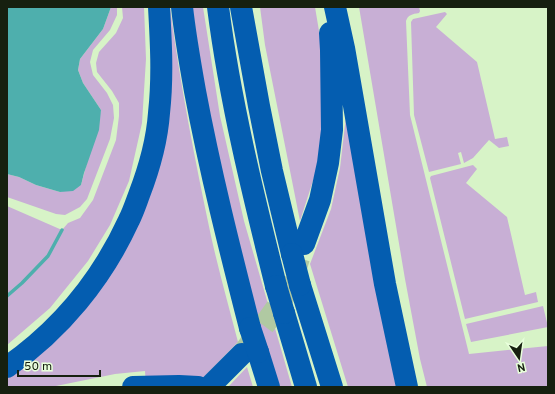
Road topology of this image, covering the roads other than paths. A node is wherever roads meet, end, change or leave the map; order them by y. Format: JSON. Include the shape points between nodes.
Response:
{"nodes":[{"id":1,"x":159,"y":7,"type":"edge"},
{"id":2,"x":182,"y":7,"type":"edge"},
{"id":3,"x":218,"y":7,"type":"edge"},
{"id":4,"x":241,"y":7,"type":"edge"},
{"id":5,"x":327,"y":7,"type":"edge"},
{"id":6,"x":335,"y":7,"type":"edge"},
{"id":7,"x":298,"y":249,"type":"junction"},
{"id":8,"x":250,"y":353,"type":"junction"},
{"id":9,"x":7,"y":367,"type":"edge"},
{"id":10,"x":140,"y":386,"type":"edge"},
{"id":11,"x":198,"y":387,"type":"edge"},
{"id":12,"x":209,"y":387,"type":"edge"},
{"id":13,"x":269,"y":387,"type":"edge"},
{"id":14,"x":306,"y":387,"type":"edge"},
{"id":15,"x":332,"y":387,"type":"edge"},
{"id":16,"x":407,"y":387,"type":"edge"}],
"edges":[{"from":1,"to":9,"type":"highway","via":[[162,68],[159,114],[147,172],[130,220],[88,290],[55,328]]},
{"from":2,"to":8,"type":"highway","bridge":true,"via":[[201,122],[250,328]]},
{"from":3,"to":14,"type":"highway","bridge":true,"via":[[253,195],[276,286]]},
{"from":4,"to":7,"type":"highway","via":[[272,172]]},
{"from":5,"to":7,"type":"highway","via":[[331,50],[332,130],[320,200]]},
{"from":6,"to":16,"type":"highway","via":[[385,284]]},
{"from":7,"to":15,"type":"highway","bridge":true,"via":[[300,284]]},
{"from":8,"to":12,"type":"highway"},
{"from":8,"to":13,"type":"highway"},
{"from":10,"to":11,"type":"highway"}]}
